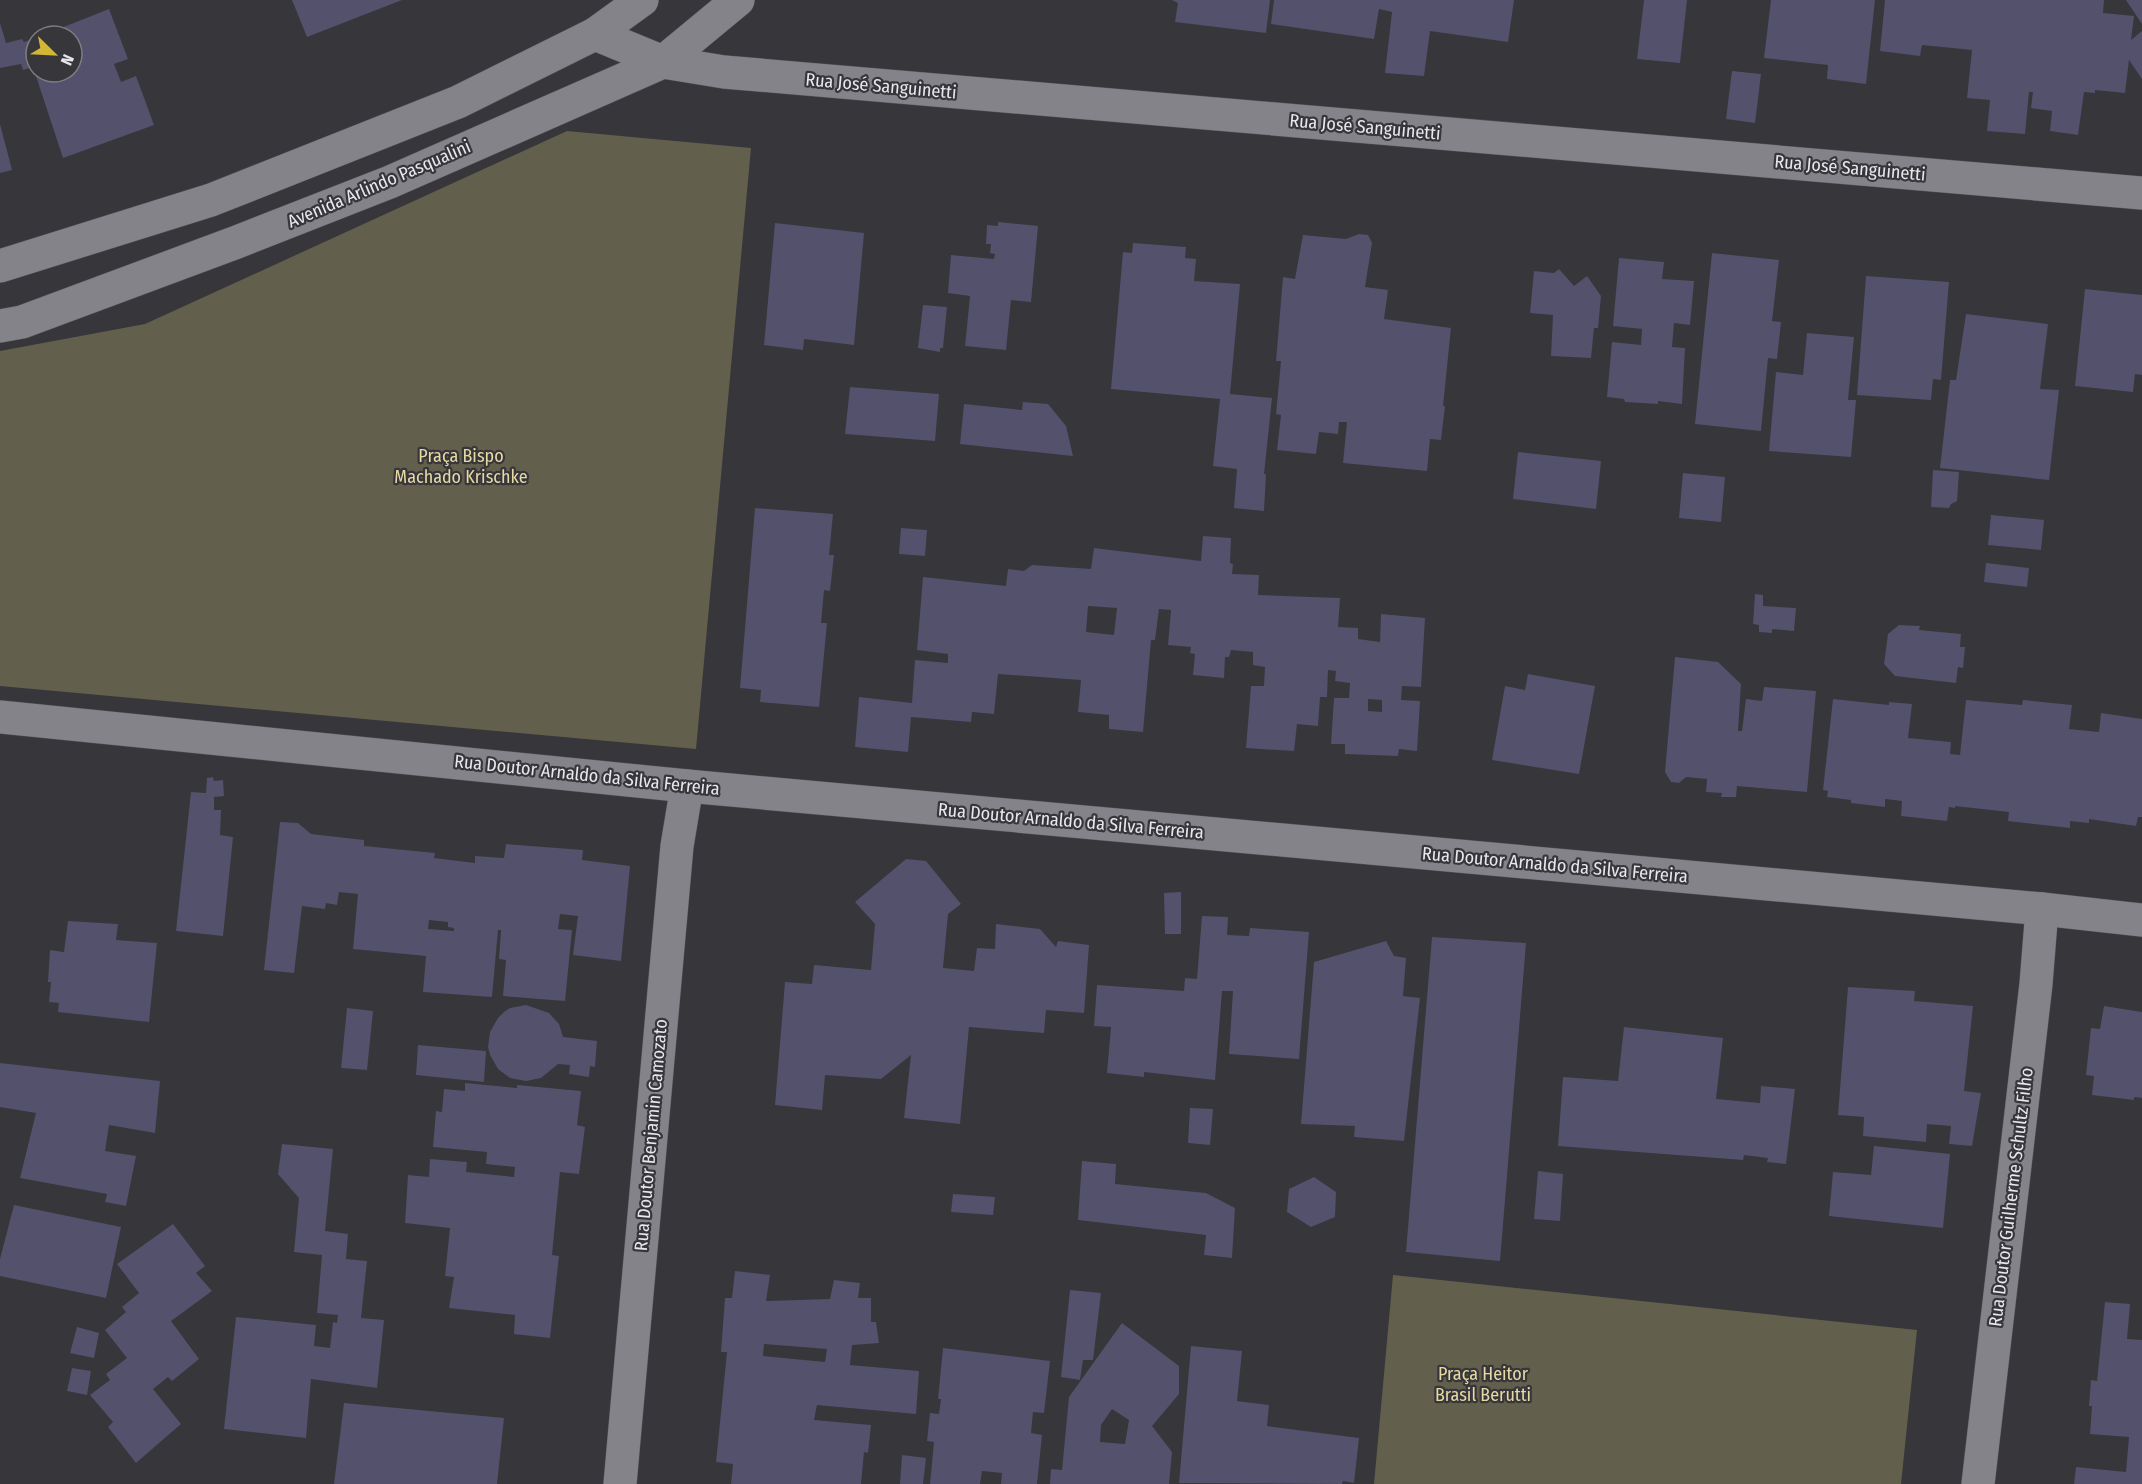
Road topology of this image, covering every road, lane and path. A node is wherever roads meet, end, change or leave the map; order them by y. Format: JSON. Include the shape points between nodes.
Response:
{"nodes":[{"id":1,"x":642,"y":0,"type":"edge"},
{"id":2,"x":728,"y":3,"type":"edge"},
{"id":3,"x":595,"y":34,"type":"junction"},
{"id":4,"x":663,"y":62,"type":"junction"},
{"id":5,"x":2142,"y":193,"type":"edge"},
{"id":6,"x":0,"y":266,"type":"edge"},
{"id":7,"x":0,"y":327,"type":"edge"},
{"id":8,"x":0,"y":717,"type":"edge"},
{"id":9,"x":687,"y":786,"type":"junction"},
{"id":10,"x":2042,"y":909,"type":"junction"},
{"id":11,"x":2142,"y":920,"type":"edge"},
{"id":12,"x":620,"y":1484,"type":"edge"},
{"id":13,"x":1977,"y":1484,"type":"edge"}],
"edges":[{"from":1,"to":3,"type":"street"},
{"from":2,"to":4,"type":"street","name":"Avenida Arlindo Pasqualini"},
{"from":3,"to":4,"type":"street","name":"Rua José Sanguinetti"},
{"from":3,"to":6,"type":"street","via":[[458,102],[222,196]]},
{"from":4,"to":5,"type":"street","name":"Rua José Sanguinetti","via":[[724,72]]},
{"from":4,"to":7,"type":"street","name":"Avenida Arlindo Pasqualini","via":[[390,182]]},
{"from":8,"to":9,"type":"street","name":"Rua Doutor Arnaldo da Silva Ferreira"},
{"from":9,"to":10,"type":"street","name":"Rua Doutor Arnaldo da Silva Ferreira"},
{"from":9,"to":12,"type":"street","name":"Rua Doutor Benjamin Camozato","via":[[676,846]]},
{"from":10,"to":11,"type":"street","name":"Rua Doutor Arnaldo da Silva Ferreira"},
{"from":10,"to":13,"type":"street","name":"Rua Doutor Guilherme Schultz Filho"}]}
